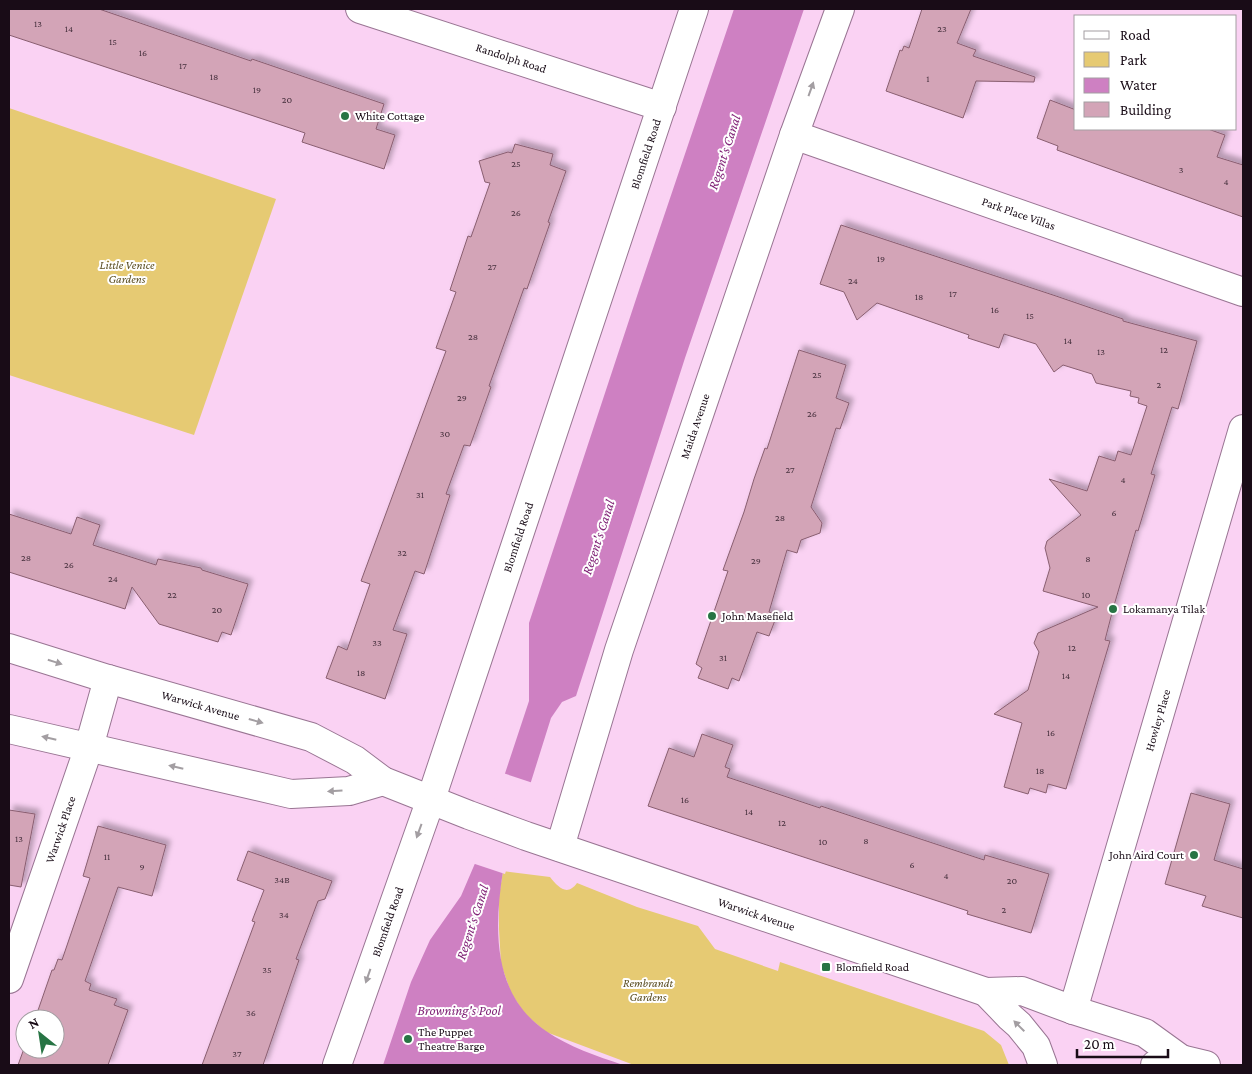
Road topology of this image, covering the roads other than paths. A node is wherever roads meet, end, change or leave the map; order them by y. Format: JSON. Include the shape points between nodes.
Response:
{"nodes":[{"id":1,"x":360,"y":9,"type":"edge"},
{"id":2,"x":694,"y":9,"type":"edge"},
{"id":3,"x":840,"y":9,"type":"edge"},
{"id":4,"x":662,"y":107,"type":"junction"},
{"id":5,"x":794,"y":135,"type":"junction"},
{"id":6,"x":1243,"y":292,"type":"edge"},
{"id":7,"x":1243,"y":429,"type":"edge"},
{"id":8,"x":9,"y":648,"type":"edge"},
{"id":9,"x":108,"y":679,"type":"junction"},
{"id":10,"x":9,"y":730,"type":"edge"},
{"id":11,"x":90,"y":747,"type":"junction"},
{"id":12,"x":383,"y":782,"type":"junction"},
{"id":13,"x":431,"y":799,"type":"junction"},
{"id":14,"x":560,"y":847,"type":"junction"},
{"id":15,"x":9,"y":979,"type":"edge"},
{"id":16,"x":986,"y":992,"type":"junction"},
{"id":17,"x":1073,"y":1010,"type":"junction"},
{"id":18,"x":1194,"y":1062,"type":"edge"},
{"id":19,"x":337,"y":1065,"type":"edge"},
{"id":20,"x":1044,"y":1065,"type":"edge"},
{"id":21,"x":1155,"y":1065,"type":"edge"}],
"edges":[{"from":1,"to":4,"type":"street","name":"Randolph Road"},
{"from":2,"to":4,"type":"street","name":"Blomfield Road"},
{"from":5,"to":3,"type":"street","name":"Maida Avenue","one_way":true},
{"from":4,"to":13,"type":"street","name":"Blomfield Road"},
{"from":5,"to":6,"type":"street","name":"Park Place Villas"},
{"from":5,"to":14,"type":"street","name":"Maida Avenue","via":[[619,650]]},
{"from":7,"to":17,"type":"street","name":"Howley Place"},
{"from":8,"to":9,"type":"street","name":"Warwick Avenue","one_way":true},
{"from":9,"to":11,"type":"street","name":"Warwick Place"},
{"from":9,"to":12,"type":"street","name":"Warwick Avenue","one_way":true,"via":[[311,737],[356,760]]},
{"from":11,"to":10,"type":"street","one_way":true},
{"from":12,"to":11,"type":"street","one_way":true,"via":[[349,791],[291,794]]},
{"from":11,"to":15,"type":"street","name":"Warwick Place"},
{"from":12,"to":13,"type":"street","name":"Warwick Avenue"},
{"from":13,"to":14,"type":"street","name":"Warwick Avenue"},
{"from":13,"to":19,"type":"street","name":"Blomfield Road","one_way":true},
{"from":14,"to":16,"type":"street","name":"Warwick Avenue"},
{"from":16,"to":17,"type":"street","name":"Warwick Avenue","via":[[1022,991]]},
{"from":20,"to":16,"type":"street","name":"Warwick Avenue","one_way":true,"via":[[1036,1046]]},
{"from":17,"to":18,"type":"street","name":"Warwick Avenue","via":[[1145,1032]]},
{"from":18,"to":21,"type":"street"}]}
